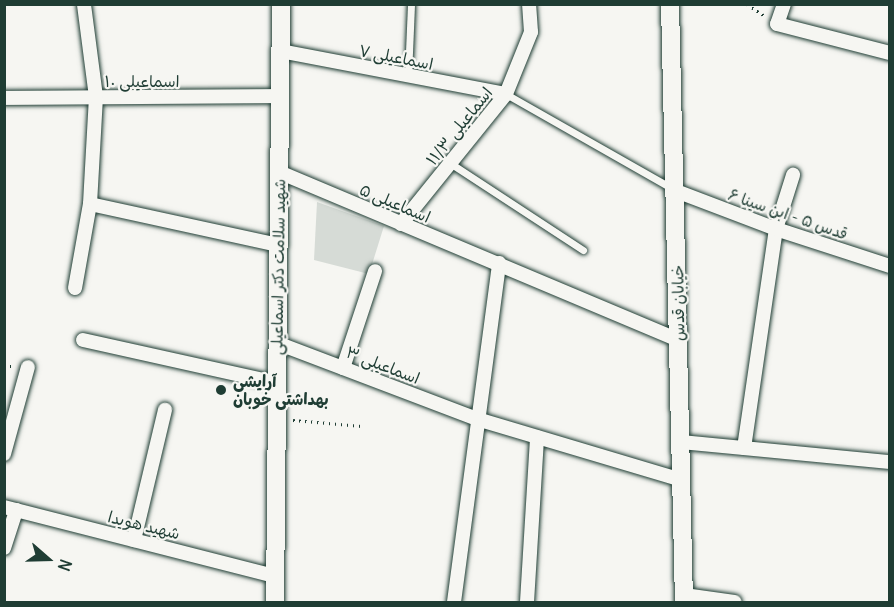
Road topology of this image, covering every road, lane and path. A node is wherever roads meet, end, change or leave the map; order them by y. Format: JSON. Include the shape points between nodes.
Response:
{"nodes":[{"id":1,"x":84,"y":4,"type":"edge"},
{"id":2,"x":281,"y":4,"type":"edge"},
{"id":3,"x":411,"y":4,"type":"edge"},
{"id":4,"x":529,"y":4,"type":"edge"},
{"id":5,"x":670,"y":4,"type":"edge"},
{"id":6,"x":747,"y":4,"type":"edge"},
{"id":7,"x":784,"y":4,"type":"edge"},
{"id":8,"x":777,"y":24,"type":"junction"},
{"id":9,"x":280,"y":51,"type":"junction"},
{"id":10,"x":890,"y":53,"type":"edge"},
{"id":11,"x":408,"y":76,"type":"junction"},
{"id":12,"x":506,"y":94,"type":"junction"},
{"id":13,"x":280,"y":96,"type":"junction"},
{"id":14,"x":4,"y":98,"type":"edge"},
{"id":15,"x":96,"y":98,"type":"junction"},
{"id":16,"x":450,"y":163,"type":"junction"},
{"id":17,"x":279,"y":172,"type":"junction"},
{"id":18,"x":793,"y":175,"type":"dead end"},
{"id":19,"x":676,"y":191,"type":"junction"},
{"id":20,"x":90,"y":204,"type":"junction"},
{"id":21,"x":402,"y":224,"type":"junction"},
{"id":22,"x":776,"y":230,"type":"junction"},
{"id":23,"x":278,"y":245,"type":"junction"},
{"id":24,"x":583,"y":250,"type":"dead end"},
{"id":25,"x":499,"y":263,"type":"junction"},
{"id":26,"x":890,"y":266,"type":"edge"},
{"id":27,"x":375,"y":271,"type":"dead end"},
{"id":28,"x":75,"y":288,"type":"dead end"},
{"id":29,"x":82,"y":340,"type":"dead end"},
{"id":30,"x":679,"y":340,"type":"junction"},
{"id":31,"x":278,"y":343,"type":"junction"},
{"id":32,"x":28,"y":367,"type":"dead end"},
{"id":33,"x":343,"y":368,"type":"junction"},
{"id":34,"x":277,"y":383,"type":"junction"},
{"id":35,"x":165,"y":410,"type":"dead end"},
{"id":36,"x":277,"y":419,"type":"junction"},
{"id":37,"x":477,"y":419,"type":"junction"},
{"id":38,"x":362,"y":426,"type":"dead end"},
{"id":39,"x":537,"y":437,"type":"junction"},
{"id":40,"x":681,"y":442,"type":"junction"},
{"id":41,"x":744,"y":448,"type":"junction"},
{"id":42,"x":4,"y":454,"type":"edge"},
{"id":43,"x":890,"y":462,"type":"edge"},
{"id":44,"x":682,"y":480,"type":"junction"},
{"id":45,"x":10,"y":508,"type":"edge"},
{"id":46,"x":134,"y":540,"type":"junction"},
{"id":47,"x":4,"y":548,"type":"edge"},
{"id":48,"x":275,"y":576,"type":"junction"},
{"id":49,"x":684,"y":599,"type":"edge"},
{"id":50,"x":275,"y":603,"type":"edge"},
{"id":51,"x":453,"y":603,"type":"edge"},
{"id":52,"x":527,"y":603,"type":"edge"},
{"id":53,"x":735,"y":603,"type":"edge"}],
"edges":[{"from":1,"to":15,"type":"street"},
{"from":2,"to":9,"type":"main road","name":"شهید سلامت دکتر اسماعیلی"},
{"from":3,"to":11,"type":"lane"},
{"from":4,"to":12,"type":"street","name":"اسماعیلی ۱۱/۳","via":[[531,32]]},
{"from":5,"to":19,"type":"main road","name":"خیابان قدس"},
{"from":6,"to":8,"type":"path"},
{"from":7,"to":8,"type":"street"},
{"from":8,"to":10,"type":"street"},
{"from":9,"to":11,"type":"street","name":"اسماعیلی ۷"},
{"from":9,"to":13,"type":"main road","name":"شهید سلامت دکتر اسماعیلی"},
{"from":11,"to":12,"type":"street","name":"اسماعیلی ۷"},
{"from":12,"to":16,"type":"street","name":"اسماعیلی ۱۱/۳"},
{"from":12,"to":19,"type":"lane"},
{"from":13,"to":15,"type":"street","name":"اسماعیلی ۱۰"},
{"from":13,"to":17,"type":"main road","name":"شهید سلامت دکتر اسماعیلی"},
{"from":14,"to":15,"type":"street","name":"اسماعیلی ۱۰"},
{"from":15,"to":20,"type":"street"},
{"from":16,"to":21,"type":"street","name":"اسماعیلی ۱۱/۳"},
{"from":16,"to":24,"type":"lane"},
{"from":17,"to":21,"type":"street","name":"اسماعیلی ۵"},
{"from":17,"to":23,"type":"main road","name":"شهید سلامت دکتر اسماعیلی"},
{"from":18,"to":22,"type":"street"},
{"from":19,"to":22,"type":"street","name":"قدس ۵ - ابن سینا ۶"},
{"from":19,"to":30,"type":"main road","name":"خیابان قدس"},
{"from":20,"to":23,"type":"street"},
{"from":20,"to":28,"type":"street"},
{"from":21,"to":25,"type":"street","name":"اسماعیلی ۵"},
{"from":22,"to":26,"type":"street","name":"قدس ۵ - ابن سینا ۶"},
{"from":22,"to":41,"type":"street"},
{"from":23,"to":31,"type":"main road","name":"شهید سلامت دکتر اسماعیلی"},
{"from":25,"to":30,"type":"street","name":"اسماعیلی ۵"},
{"from":25,"to":37,"type":"street"},
{"from":27,"to":33,"type":"street"},
{"from":29,"to":34,"type":"street"},
{"from":30,"to":40,"type":"main road","name":"خیابان قدس"},
{"from":31,"to":33,"type":"street","name":"اسماعیلی ۳"},
{"from":31,"to":34,"type":"main road","name":"شهید سلامت دکتر اسماعیلی"},
{"from":32,"to":42,"type":"street"},
{"from":33,"to":37,"type":"street","name":"اسماعیلی ۳"},
{"from":34,"to":36,"type":"main road","name":"شهید سلامت دکتر اسماعیلی"},
{"from":35,"to":46,"type":"street"},
{"from":36,"to":38,"type":"path"},
{"from":36,"to":48,"type":"main road","name":"شهید سلامت دکتر اسماعیلی"},
{"from":37,"to":39,"type":"street","name":"اسماعیلی ۳"},
{"from":37,"to":51,"type":"street"},
{"from":39,"to":44,"type":"street","name":"اسماعیلی ۳"},
{"from":39,"to":52,"type":"street"},
{"from":40,"to":41,"type":"street"},
{"from":40,"to":44,"type":"main road","name":"خیابان قدس"},
{"from":41,"to":43,"type":"street"},
{"from":44,"to":49,"type":"main road","name":"خیابان قدس"},
{"from":45,"to":46,"type":"street","name":"شهید هویدا"},
{"from":45,"to":47,"type":"street"},
{"from":46,"to":48,"type":"street","name":"شهید هویدا"},
{"from":48,"to":50,"type":"main road","name":"شهید سلامت دکتر اسماعیلی"},
{"from":49,"to":53,"type":"street"}]}
